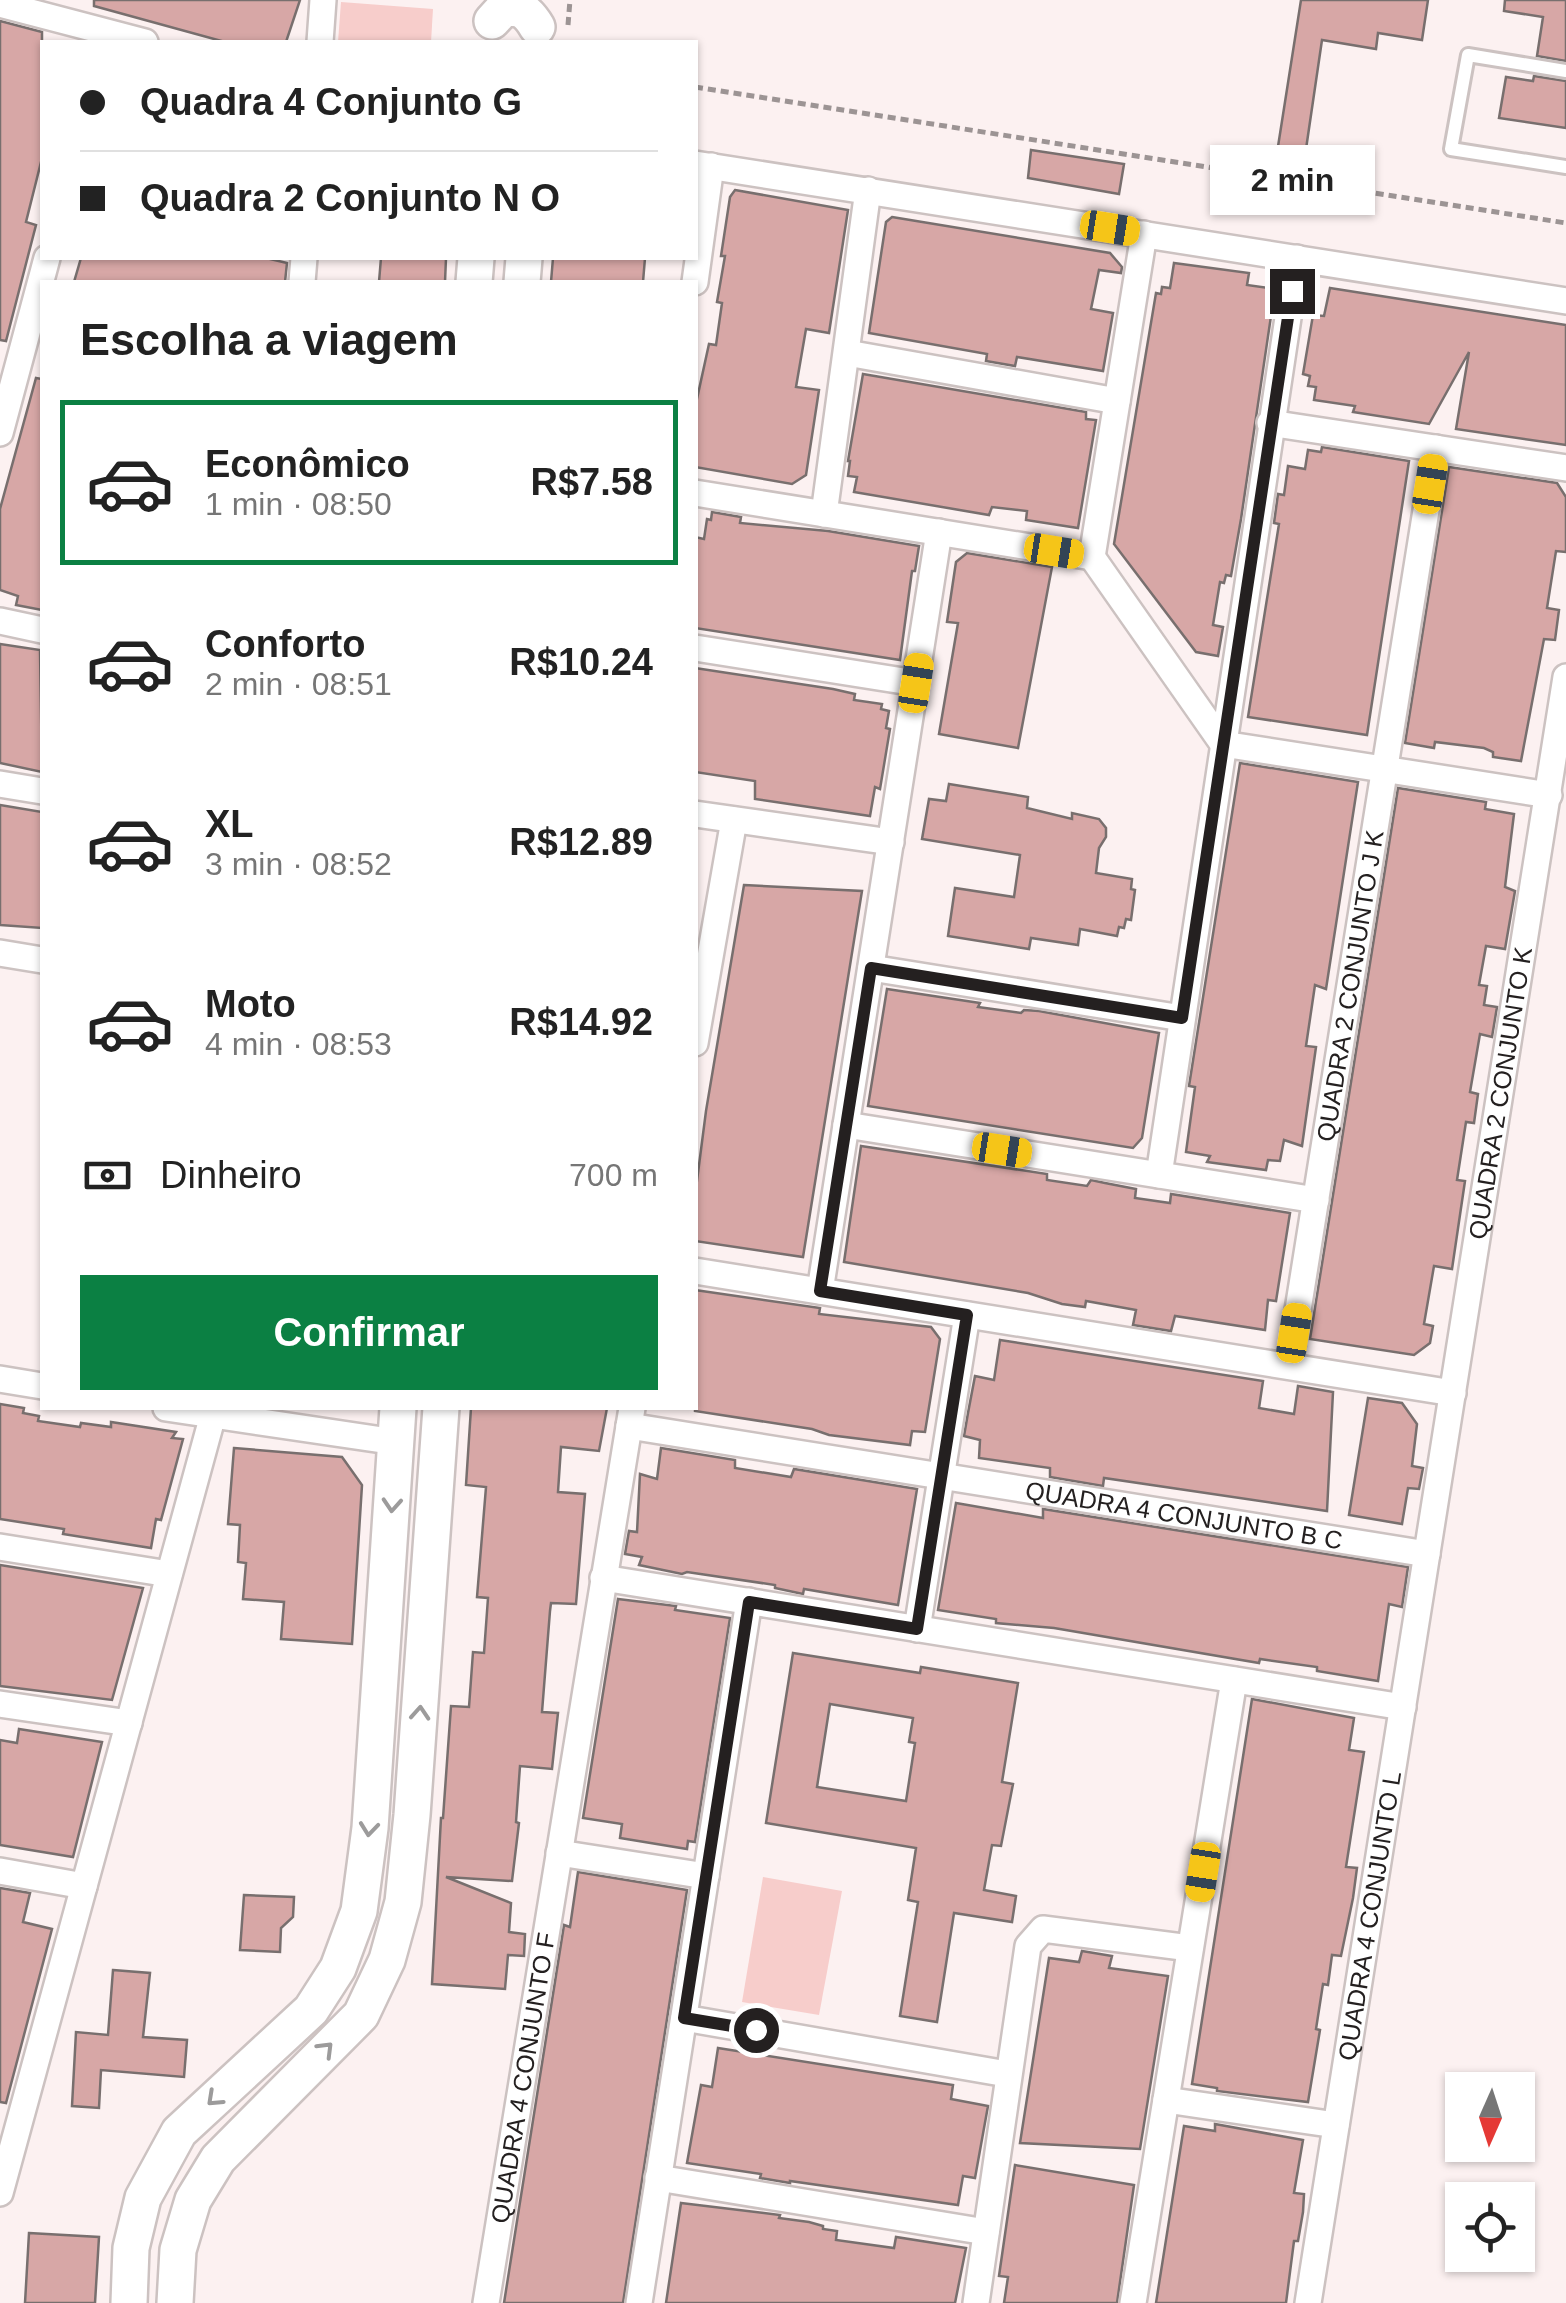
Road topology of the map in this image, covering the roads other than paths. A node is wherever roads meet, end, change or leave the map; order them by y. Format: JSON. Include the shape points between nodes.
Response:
{"nodes":[{"id":1,"x":324,"y":0,"type":"edge"},
{"id":2,"x":0,"y":4,"type":"edge"},
{"id":3,"x":492,"y":21,"type":"edge"},
{"id":4,"x":537,"y":23,"type":"edge"},
{"id":5,"x":107,"y":38,"type":"edge"},
{"id":6,"x":320,"y":40,"type":"edge"},
{"id":7,"x":1566,"y":71,"type":"edge"},
{"id":8,"x":703,"y":165,"type":"edge"},
{"id":9,"x":1566,"y":167,"type":"edge"},
{"id":10,"x":868,"y":190,"type":"junction"},
{"id":11,"x":1144,"y":234,"type":"junction"},
{"id":12,"x":698,"y":238,"type":"edge"},
{"id":13,"x":1297,"y":258,"type":"junction"},
{"id":14,"x":1566,"y":301,"type":"edge"},
{"id":15,"x":40,"y":303,"type":"edge"},
{"id":16,"x":34,"y":342,"type":"edge"},
{"id":17,"x":847,"y":353,"type":"junction"},
{"id":18,"x":1117,"y":401,"type":"junction"},
{"id":19,"x":1270,"y":423,"type":"junction"},
{"id":20,"x":0,"y":433,"type":"edge"},
{"id":21,"x":1436,"y":448,"type":"junction"},
{"id":22,"x":1566,"y":468,"type":"edge"},
{"id":23,"x":698,"y":493,"type":"edge"},
{"id":24,"x":824,"y":514,"type":"junction"},
{"id":25,"x":939,"y":532,"type":"junction"},
{"id":26,"x":1092,"y":557,"type":"junction"},
{"id":27,"x":0,"y":621,"type":"edge"},
{"id":28,"x":40,"y":630,"type":"edge"},
{"id":29,"x":698,"y":648,"type":"edge"},
{"id":30,"x":1566,"y":677,"type":"edge"},
{"id":31,"x":916,"y":683,"type":"junction"},
{"id":32,"x":1222,"y":744,"type":"junction"},
{"id":33,"x":1384,"y":769,"type":"junction"},
{"id":34,"x":0,"y":784,"type":"edge"},
{"id":35,"x":40,"y":791,"type":"edge"},
{"id":36,"x":1549,"y":795,"type":"junction"},
{"id":37,"x":698,"y":814,"type":"edge"},
{"id":38,"x":734,"y":820,"type":"junction"},
{"id":39,"x":890,"y":842,"type":"junction"},
{"id":40,"x":0,"y":953,"type":"edge"},
{"id":41,"x":40,"y":960,"type":"edge"},
{"id":42,"x":871,"y":968,"type":"junction"},
{"id":43,"x":1182,"y":1018,"type":"junction"},
{"id":44,"x":698,"y":1026,"type":"edge"},
{"id":45,"x":846,"y":1125,"type":"junction"},
{"id":46,"x":1159,"y":1176,"type":"junction"},
{"id":47,"x":1316,"y":1200,"type":"junction"},
{"id":48,"x":698,"y":1271,"type":"edge"},
{"id":49,"x":820,"y":1291,"type":"junction"},
{"id":50,"x":967,"y":1315,"type":"junction"},
{"id":51,"x":1289,"y":1366,"type":"junction"},
{"id":52,"x":0,"y":1379,"type":"edge"},
{"id":53,"x":40,"y":1386,"type":"edge"},
{"id":54,"x":1453,"y":1393,"type":"junction"},
{"id":55,"x":178,"y":1410,"type":"edge"},
{"id":56,"x":441,"y":1410,"type":"edge"},
{"id":57,"x":213,"y":1416,"type":"junction"},
{"id":58,"x":630,"y":1417,"type":"edge"},
{"id":59,"x":397,"y":1425,"type":"edge"},
{"id":60,"x":941,"y":1476,"type":"junction"},
{"id":61,"x":0,"y":1547,"type":"edge"},
{"id":62,"x":1428,"y":1554,"type":"junction"},
{"id":63,"x":388,"y":1560,"type":"junction"},
{"id":64,"x":430,"y":1563,"type":"junction"},
{"id":65,"x":170,"y":1574,"type":"junction"},
{"id":66,"x":603,"y":1578,"type":"junction"},
{"id":67,"x":749,"y":1602,"type":"junction"},
{"id":68,"x":384,"y":1622,"type":"junction"},
{"id":69,"x":917,"y":1629,"type":"junction"},
{"id":70,"x":426,"y":1630,"type":"junction"},
{"id":71,"x":1234,"y":1680,"type":"junction"},
{"id":72,"x":0,"y":1704,"type":"edge"},
{"id":73,"x":1403,"y":1707,"type":"junction"},
{"id":74,"x":129,"y":1723,"type":"junction"},
{"id":75,"x":558,"y":1853,"type":"junction"},
{"id":76,"x":0,"y":1871,"type":"edge"},
{"id":77,"x":706,"y":1876,"type":"junction"},
{"id":78,"x":84,"y":1886,"type":"junction"},
{"id":79,"x":1190,"y":1948,"type":"junction"},
{"id":80,"x":684,"y":2018,"type":"junction"},
{"id":81,"x":1008,"y":2074,"type":"junction"},
{"id":82,"x":1166,"y":2100,"type":"junction"},
{"id":83,"x":1336,"y":2125,"type":"junction"},
{"id":84,"x":658,"y":2178,"type":"junction"},
{"id":85,"x":0,"y":2193,"type":"edge"},
{"id":86,"x":986,"y":2232,"type":"junction"},
{"id":87,"x":129,"y":2303,"type":"edge"},
{"id":88,"x":175,"y":2303,"type":"edge"},
{"id":89,"x":486,"y":2303,"type":"edge"},
{"id":90,"x":639,"y":2303,"type":"edge"},
{"id":91,"x":976,"y":2303,"type":"edge"},
{"id":92,"x":1132,"y":2303,"type":"edge"},
{"id":93,"x":1308,"y":2303,"type":"edge"}],
"edges":[{"from":1,"to":6,"type":"street"},
{"from":2,"to":5,"type":"street"},
{"from":3,"to":4,"type":"street","via":[[504,8],[516,7]]},
{"from":7,"to":9,"type":"lane","via":[[1468,55],[1451,150]]},
{"from":8,"to":10,"type":"street"},
{"from":8,"to":12,"type":"street"},
{"from":10,"to":11,"type":"street"},
{"from":10,"to":17,"type":"street"},
{"from":11,"to":13,"type":"street"},
{"from":11,"to":18,"type":"street"},
{"from":13,"to":14,"type":"street"},
{"from":13,"to":19,"type":"street"},
{"from":15,"to":16,"type":"street"},
{"from":16,"to":20,"type":"street"},
{"from":17,"to":18,"type":"street"},
{"from":17,"to":24,"type":"street"},
{"from":18,"to":26,"type":"street"},
{"from":19,"to":21,"type":"street"},
{"from":19,"to":32,"type":"street"},
{"from":21,"to":22,"type":"street"},
{"from":21,"to":33,"type":"street","name":"QUADRA 2 CONJUNTO J K"},
{"from":23,"to":24,"type":"street"},
{"from":24,"to":25,"type":"street"},
{"from":25,"to":26,"type":"street"},
{"from":25,"to":31,"type":"street"},
{"from":26,"to":32,"type":"street"},
{"from":27,"to":28,"type":"street"},
{"from":29,"to":31,"type":"street"},
{"from":30,"to":36,"type":"street","name":"QUADRA 2 CONJUNTO K"},
{"from":31,"to":39,"type":"street"},
{"from":32,"to":33,"type":"street"},
{"from":32,"to":43,"type":"street"},
{"from":33,"to":36,"type":"street"},
{"from":33,"to":47,"type":"street","name":"QUADRA 2 CONJUNTO J K"},
{"from":34,"to":35,"type":"street"},
{"from":36,"to":54,"type":"street","name":"QUADRA 2 CONJUNTO K"},
{"from":37,"to":38,"type":"street"},
{"from":38,"to":39,"type":"street"},
{"from":38,"to":44,"type":"street"},
{"from":39,"to":42,"type":"street"},
{"from":40,"to":41,"type":"street"},
{"from":42,"to":43,"type":"street"},
{"from":42,"to":45,"type":"street"},
{"from":43,"to":46,"type":"street"},
{"from":45,"to":46,"type":"street"},
{"from":45,"to":49,"type":"street"},
{"from":46,"to":47,"type":"street"},
{"from":47,"to":51,"type":"street","name":"QUADRA 2 CONJUNTO J K"},
{"from":48,"to":49,"type":"street"},
{"from":49,"to":50,"type":"street"},
{"from":50,"to":51,"type":"street"},
{"from":50,"to":60,"type":"street"},
{"from":51,"to":54,"type":"street"},
{"from":52,"to":53,"type":"street"},
{"from":54,"to":62,"type":"street","name":"QUADRA 2 CONJUNTO K"},
{"from":55,"to":57,"type":"street"},
{"from":56,"to":64,"type":"street"},
{"from":57,"to":59,"type":"street"},
{"from":57,"to":65,"type":"street"},
{"from":58,"to":60,"type":"street","name":"QUADRA 4 CONJUNTO B C"},
{"from":58,"to":66,"type":"street","name":"QUADRA 4 CONJUNTO F"},
{"from":59,"to":63,"type":"street","one_way":true},
{"from":60,"to":62,"type":"street","name":"QUADRA 4 CONJUNTO B C"},
{"from":60,"to":69,"type":"street"},
{"from":61,"to":65,"type":"street"},
{"from":62,"to":73,"type":"street","name":"QUADRA 4 CONJUNTO L"},
{"from":63,"to":64,"type":"street","via":[[404,1575],[421,1574]]},
{"from":63,"to":68,"type":"street"},
{"from":64,"to":70,"type":"street"},
{"from":65,"to":74,"type":"street"},
{"from":66,"to":67,"type":"street"},
{"from":66,"to":75,"type":"street","name":"QUADRA 4 CONJUNTO F"},
{"from":67,"to":69,"type":"street"},
{"from":67,"to":77,"type":"street"},
{"from":68,"to":70,"type":"street","via":[[396,1610],[415,1610]]},
{"from":68,"to":87,"type":"street","one_way":true,"via":[[366,1861],[359,1911],[338,1968],[312,2010],[180,2132],[143,2198],[131,2248]]},
{"from":69,"to":71,"type":"street"},
{"from":88,"to":70,"type":"street","one_way":true,"via":[[178,2250],[193,2200],[218,2159],[361,2015],[387,1960],[404,1902]]},
{"from":71,"to":73,"type":"street"},
{"from":71,"to":79,"type":"street"},
{"from":72,"to":74,"type":"street"},
{"from":73,"to":83,"type":"street","name":"QUADRA 4 CONJUNTO L"},
{"from":74,"to":78,"type":"street"},
{"from":75,"to":77,"type":"street"},
{"from":75,"to":89,"type":"street","name":"QUADRA 4 CONJUNTO F"},
{"from":76,"to":78,"type":"street"},
{"from":77,"to":80,"type":"street"},
{"from":78,"to":85,"type":"street"},
{"from":79,"to":81,"type":"street","via":[[1043,1929],[1028,1946]]},
{"from":79,"to":82,"type":"street"},
{"from":80,"to":81,"type":"street"},
{"from":80,"to":84,"type":"street"},
{"from":81,"to":86,"type":"street"},
{"from":82,"to":83,"type":"street"},
{"from":82,"to":92,"type":"street"},
{"from":83,"to":93,"type":"street","name":"QUADRA 4 CONJUNTO L"},
{"from":84,"to":86,"type":"street"},
{"from":84,"to":90,"type":"street"},
{"from":86,"to":91,"type":"street"}]}
